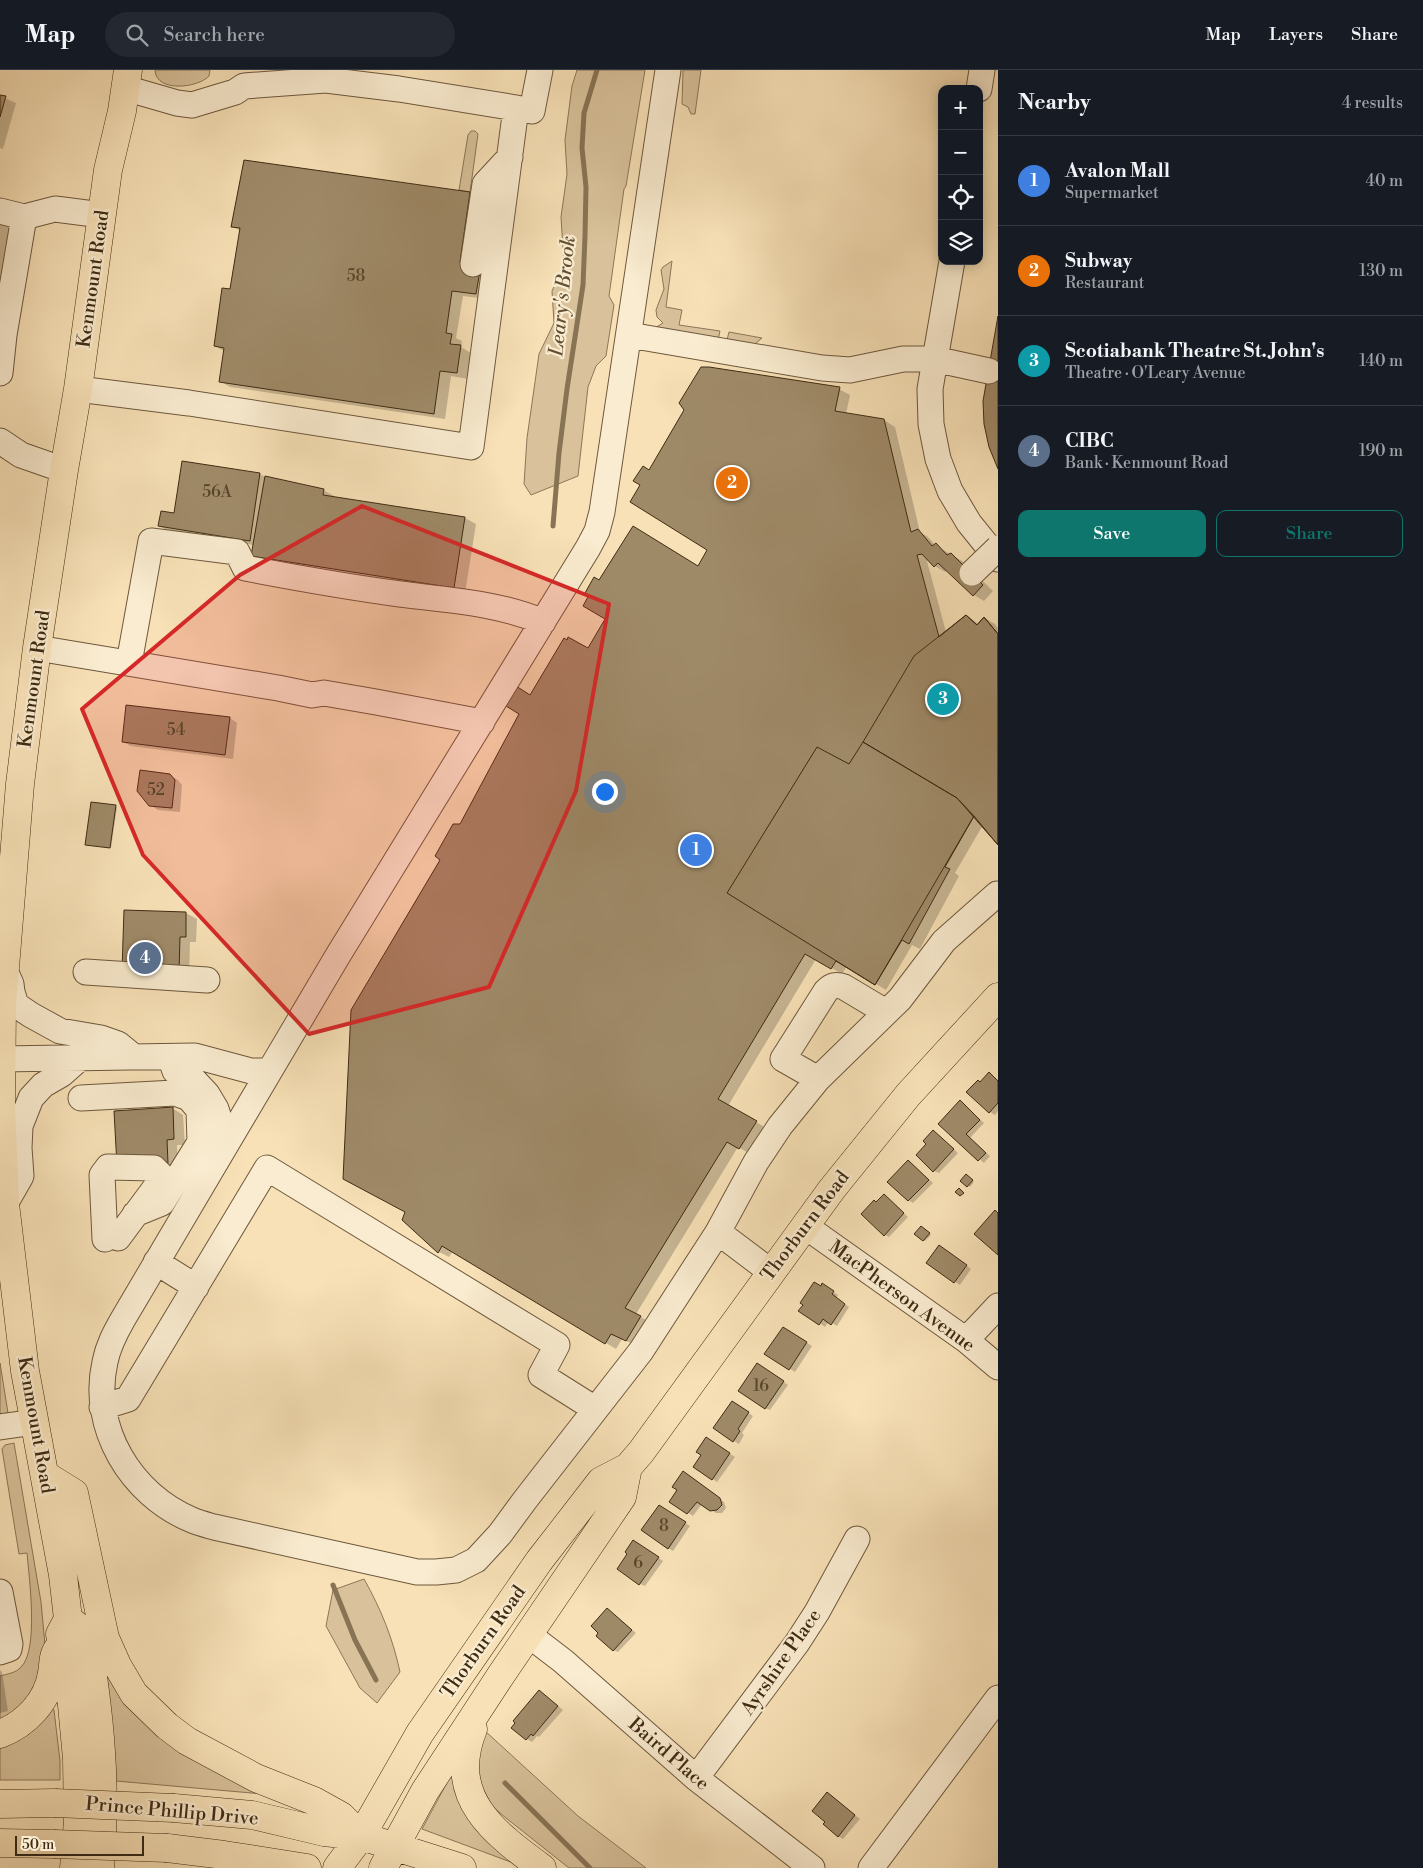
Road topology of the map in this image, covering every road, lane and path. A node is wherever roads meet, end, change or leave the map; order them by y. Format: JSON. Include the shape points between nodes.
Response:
{"nodes":[{"id":1,"x":540,"y":70,"type":"edge"},
{"id":2,"x":668,"y":70,"type":"edge"},
{"id":3,"x":982,"y":70,"type":"edge"},
{"id":4,"x":127,"y":79,"type":"edge"},
{"id":5,"x":980,"y":85,"type":"edge"},
{"id":6,"x":516,"y":108,"type":"junction"},
{"id":7,"x":510,"y":157,"type":"junction"},
{"id":8,"x":0,"y":211,"type":"edge"},
{"id":9,"x":102,"y":215,"type":"junction"},
{"id":10,"x":24,"y":217,"type":"junction"},
{"id":11,"x":472,"y":264,"type":"dead end"},
{"id":12,"x":951,"y":265,"type":"edge"},
{"id":13,"x":629,"y":335,"type":"junction"},
{"id":14,"x":934,"y":359,"type":"junction"},
{"id":15,"x":988,"y":370,"type":"dead end"},
{"id":16,"x":0,"y":373,"type":"edge"},
{"id":17,"x":78,"y":390,"type":"junction"},
{"id":18,"x":0,"y":441,"type":"edge"},
{"id":19,"x":64,"y":470,"type":"junction"},
{"id":20,"x":998,"y":548,"type":"edge"},
{"id":21,"x":998,"y":559,"type":"edge"},
{"id":22,"x":972,"y":573,"type":"dead end"},
{"id":23,"x":543,"y":622,"type":"junction"},
{"id":24,"x":37,"y":648,"type":"junction"},
{"id":25,"x":129,"y":663,"type":"junction"},
{"id":26,"x":482,"y":722,"type":"junction"},
{"id":27,"x":996,"y":894,"type":"dead end"},
{"id":28,"x":5,"y":970,"type":"junction"},
{"id":29,"x":86,"y":972,"type":"dead end"},
{"id":30,"x":207,"y":980,"type":"dead end"},
{"id":31,"x":998,"y":997,"type":"edge"},
{"id":32,"x":886,"y":1012,"type":"junction"},
{"id":33,"x":134,"y":1057,"type":"junction"},
{"id":34,"x":170,"y":1057,"type":"junction"},
{"id":35,"x":80,"y":1058,"type":"junction"},
{"id":36,"x":1,"y":1059,"type":"edge"},
{"id":37,"x":268,"y":1071,"type":"junction"},
{"id":38,"x":818,"y":1079,"type":"junction"},
{"id":39,"x":81,"y":1098,"type":"dead end"},
{"id":40,"x":219,"y":1155,"type":"junction"},
{"id":41,"x":5,"y":1204,"type":"junction"},
{"id":42,"x":135,"y":1214,"type":"junction"},
{"id":43,"x":805,"y":1226,"type":"junction"},
{"id":44,"x":718,"y":1232,"type":"junction"},
{"id":45,"x":4,"y":1237,"type":"edge"},
{"id":46,"x":156,"y":1262,"type":"junction"},
{"id":47,"x":771,"y":1272,"type":"junction"},
{"id":48,"x":196,"y":1287,"type":"junction"},
{"id":49,"x":998,"y":1306,"type":"edge"},
{"id":50,"x":966,"y":1340,"type":"junction"},
{"id":51,"x":998,"y":1367,"type":"edge"},
{"id":52,"x":102,"y":1407,"type":"junction"},
{"id":53,"x":595,"y":1409,"type":"junction"},
{"id":54,"x":35,"y":1422,"type":"junction"},
{"id":55,"x":0,"y":1428,"type":"edge"},
{"id":56,"x":628,"y":1467,"type":"junction"},
{"id":57,"x":45,"y":1475,"type":"junction"},
{"id":58,"x":857,"y":1539,"type":"dead end"},
{"id":59,"x":0,"y":1592,"type":"edge"},
{"id":60,"x":68,"y":1619,"type":"junction"},
{"id":61,"x":529,"y":1635,"type":"junction"},
{"id":62,"x":61,"y":1645,"type":"junction"},
{"id":63,"x":0,"y":1652,"type":"edge"},
{"id":64,"x":998,"y":1698,"type":"edge"},
{"id":65,"x":481,"y":1705,"type":"junction"},
{"id":66,"x":0,"y":1734,"type":"edge"},
{"id":67,"x":696,"y":1778,"type":"junction"},
{"id":68,"x":0,"y":1804,"type":"edge"},
{"id":69,"x":361,"y":1836,"type":"junction"},
{"id":70,"x":0,"y":1843,"type":"edge"},
{"id":71,"x":389,"y":1857,"type":"edge"},
{"id":72,"x":74,"y":1868,"type":"edge"},
{"id":73,"x":100,"y":1868,"type":"edge"},
{"id":74,"x":307,"y":1868,"type":"edge"},
{"id":75,"x":337,"y":1868,"type":"edge"},
{"id":76,"x":462,"y":1868,"type":"edge"},
{"id":77,"x":542,"y":1868,"type":"edge"},
{"id":78,"x":812,"y":1868,"type":"edge"},
{"id":79,"x":870,"y":1868,"type":"edge"}],
"edges":[{"from":1,"to":6,"type":"street","via":[[532,111]]},
{"from":2,"to":13,"type":"street"},
{"from":3,"to":5,"type":"street"},
{"from":4,"to":6,"type":"street","via":[[177,103],[192,105],[235,92],[244,86],[326,80]]},
{"from":4,"to":9,"type":"main road","name":"Kenmount Road"},
{"from":6,"to":7,"type":"street"},
{"from":7,"to":11,"type":"street","via":[[485,184]]},
{"from":7,"to":17,"type":"street","via":[[471,447],[190,403]]},
{"from":8,"to":10,"type":"street"},
{"from":9,"to":10,"type":"street","via":[[55,209]]},
{"from":9,"to":17,"type":"main road","name":"Kenmount Road"},
{"from":10,"to":16,"type":"street"},
{"from":12,"to":14,"type":"street"},
{"from":13,"to":14,"type":"street","via":[[813,367],[850,370],[903,360]]},
{"from":13,"to":23,"type":"street","via":[[597,531]]},
{"from":14,"to":15,"type":"street"},
{"from":14,"to":21,"type":"street","via":[[930,389],[931,424],[943,475],[958,507]]},
{"from":17,"to":19,"type":"main road","name":"Kenmount Road"},
{"from":18,"to":19,"type":"street","via":[[21,455]]},
{"from":19,"to":24,"type":"main road","name":"Kenmount Road"},
{"from":20,"to":22,"type":"street","bridge":true},
{"from":23,"to":25,"type":"street","via":[[521,613],[465,602],[342,586],[245,568],[237,552],[151,540]]},
{"from":23,"to":26,"type":"street"},
{"from":24,"to":25,"type":"street"},
{"from":24,"to":28,"type":"main road","name":"Kenmount Road","via":[[20,784]]},
{"from":25,"to":26,"type":"street","via":[[312,695],[324,693]]},
{"from":26,"to":37,"type":"street"},
{"from":27,"to":32,"type":"street","via":[[944,941],[900,999]]},
{"from":28,"to":33,"type":"street","via":[[16,1005],[23,1010],[60,1031],[118,1044]]},
{"from":28,"to":36,"type":"main road","name":"Kenmount Road"},
{"from":29,"to":30,"type":"street"},
{"from":31,"to":43,"type":"main road","name":"Thorburn Road","via":[[908,1095]]},
{"from":32,"to":38,"type":"street"},
{"from":32,"to":38,"type":"street","via":[[844,987],[832,986],[826,991],[783,1059]]},
{"from":33,"to":34,"type":"street"},
{"from":33,"to":35,"type":"street"},
{"from":34,"to":37,"type":"street","via":[[195,1056]]},
{"from":34,"to":40,"type":"street","via":[[175,1071],[193,1079],[216,1109],[222,1128]]},
{"from":35,"to":36,"type":"street"},
{"from":35,"to":41,"type":"street","via":[[31,1098],[20,1126],[21,1176]]},
{"from":36,"to":41,"type":"main road","name":"Kenmount Road"},
{"from":37,"to":40,"type":"street"},
{"from":38,"to":44,"type":"street","via":[[756,1162]]},
{"from":39,"to":42,"type":"street","via":[[175,1093],[189,1098],[199,1110],[200,1142],[162,1203]]},
{"from":40,"to":46,"type":"street"},
{"from":41,"to":45,"type":"main road","name":"Kenmount Road"},
{"from":42,"to":42,"type":"street","via":[[158,1184],[160,1174],[154,1168],[108,1167],[102,1175],[111,1239]]},
{"from":43,"to":47,"type":"main road","name":"Thorburn Road"},
{"from":43,"to":50,"type":"street","name":"MacPherson Avenue"},
{"from":44,"to":47,"type":"street"},
{"from":44,"to":53,"type":"street","via":[[641,1351]]},
{"from":45,"to":54,"type":"main road","name":"Kenmount Road"},
{"from":46,"to":48,"type":"street"},
{"from":46,"to":52,"type":"street","via":[[112,1338],[105,1362]]},
{"from":47,"to":56,"type":"main road","name":"Thorburn Road"},
{"from":48,"to":52,"type":"street","via":[[128,1399]]},
{"from":48,"to":53,"type":"street","via":[[267,1168],[557,1345],[541,1375]]},
{"from":49,"to":50,"type":"street"},
{"from":50,"to":51,"type":"street","name":"MacPherson Avenue"},
{"from":52,"to":53,"type":"street","via":[[108,1431],[135,1479],[154,1498],[192,1520],[417,1572],[456,1570],[476,1560],[500,1534]]},
{"from":54,"to":55,"type":"street"},
{"from":54,"to":57,"type":"main road","name":"Kenmount Road"},
{"from":56,"to":61,"type":"main road","name":"Thorburn Road","via":[[622,1497]]},
{"from":56,"to":69,"type":"main road","name":"Thorburn Road","via":[[601,1481],[539,1561],[410,1749]]},
{"from":57,"to":60,"type":"main road","name":"Kenmount Road"},
{"from":57,"to":69,"type":"main road","via":[[74,1493],[105,1638],[134,1694],[187,1741],[256,1778],[314,1801],[341,1816]]},
{"from":58,"to":67,"type":"street","name":"Ayrshire Place","via":[[797,1642]]},
{"from":59,"to":63,"type":"street","via":[[10,1644],[9,1649]]},
{"from":60,"to":62,"type":"main road","name":"Kenmount Road","via":[[60,1634]]},
{"from":60,"to":73,"type":"main road","via":[[86,1633],[97,1700],[104,1778]]},
{"from":61,"to":65,"type":"main road","name":"Thorburn Road"},
{"from":61,"to":67,"type":"street","name":"Baird Place"},
{"from":62,"to":66,"type":"main road","via":[[53,1656],[52,1673],[43,1699],[20,1723]]},
{"from":62,"to":72,"type":"main road","name":"Kenmount Road","via":[[77,1759],[78,1821]]},
{"from":64,"to":79,"type":"street"},
{"from":65,"to":71,"type":"main road","name":"Thorburn Road","via":[[425,1791]]},
{"from":65,"to":77,"type":"main road","via":[[467,1745],[464,1767],[467,1783],[490,1826]]},
{"from":67,"to":78,"type":"street","name":"Baird Place"},
{"from":68,"to":69,"type":"main road","name":"Prince Phillip Drive","bridge":true,"via":[[174,1808],[252,1815],[324,1832]]},
{"from":69,"to":71,"type":"main road","name":"Prince Phillip Drive"},
{"from":69,"to":75,"type":"main road","name":"Thorburn Road"},
{"from":70,"to":74,"type":"main road","name":"Prince Phillip Drive","bridge":true,"via":[[168,1848]]},
{"from":71,"to":76,"type":"main road","name":"Prince Phillip Drive"}]}
